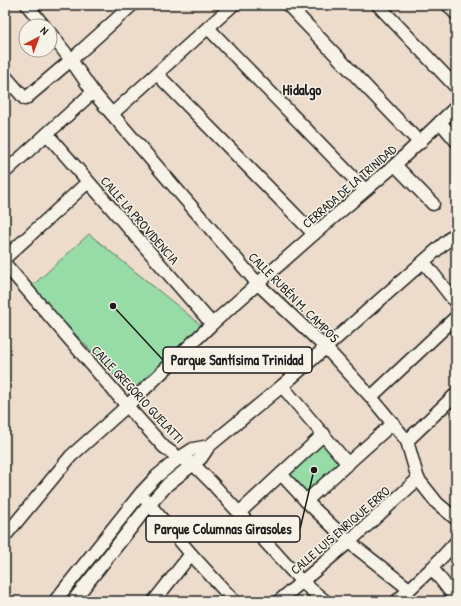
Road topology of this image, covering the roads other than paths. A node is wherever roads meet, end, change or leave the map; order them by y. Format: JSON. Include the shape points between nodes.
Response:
{"nodes":[{"id":1,"x":27,"y":5,"type":"edge"},
{"id":2,"x":132,"y":5,"type":"edge"},
{"id":3,"x":233,"y":5,"type":"edge"},
{"id":4,"x":288,"y":5,"type":"edge"},
{"id":5,"x":378,"y":5,"type":"edge"},
{"id":6,"x":448,"y":5,"type":"edge"},
{"id":7,"x":456,"y":14,"type":"edge"},
{"id":8,"x":38,"y":18,"type":"edge"},
{"id":9,"x":208,"y":28,"type":"junction"},
{"id":10,"x":58,"y":43,"type":"edge"},
{"id":11,"x":71,"y":60,"type":"junction"},
{"id":12,"x":157,"y":74,"type":"junction"},
{"id":13,"x":5,"y":76,"type":"edge"},
{"id":14,"x":456,"y":87,"type":"edge"},
{"id":15,"x":93,"y":92,"type":"junction"},
{"id":16,"x":456,"y":107,"type":"edge"},
{"id":17,"x":112,"y":114,"type":"junction"},
{"id":18,"x":440,"y":122,"type":"junction"},
{"id":19,"x":47,"y":134,"type":"junction"},
{"id":20,"x":456,"y":141,"type":"edge"},
{"id":21,"x":420,"y":143,"type":"junction"},
{"id":22,"x":395,"y":165,"type":"junction"},
{"id":23,"x":5,"y":172,"type":"edge"},
{"id":24,"x":88,"y":182,"type":"junction"},
{"id":25,"x":365,"y":190,"type":"junction"},
{"id":26,"x":433,"y":204,"type":"dead end"},
{"id":27,"x":456,"y":233,"type":"edge"},
{"id":28,"x":314,"y":234,"type":"junction"},
{"id":29,"x":5,"y":258,"type":"edge"},
{"id":30,"x":424,"y":262,"type":"junction"},
{"id":31,"x":5,"y":264,"type":"edge"},
{"id":32,"x":258,"y":284,"type":"junction"},
{"id":33,"x":456,"y":303,"type":"edge"},
{"id":34,"x":456,"y":317,"type":"edge"},
{"id":35,"x":212,"y":324,"type":"junction"},
{"id":36,"x":325,"y":347,"type":"junction"},
{"id":37,"x":282,"y":386,"type":"junction"},
{"id":38,"x":456,"y":394,"type":"edge"},
{"id":39,"x":371,"y":397,"type":"junction"},
{"id":40,"x":127,"y":406,"type":"junction"},
{"id":41,"x":393,"y":423,"type":"junction"},
{"id":42,"x":324,"y":434,"type":"junction"},
{"id":43,"x":407,"y":441,"type":"junction"},
{"id":44,"x":210,"y":446,"type":"junction"},
{"id":45,"x":179,"y":458,"type":"junction"},
{"id":46,"x":193,"y":464,"type":"junction"},
{"id":47,"x":348,"y":464,"type":"junction"},
{"id":48,"x":281,"y":474,"type":"junction"},
{"id":49,"x":418,"y":479,"type":"junction"},
{"id":50,"x":141,"y":493,"type":"junction"},
{"id":51,"x":306,"y":501,"type":"junction"},
{"id":52,"x":149,"y":505,"type":"junction"},
{"id":53,"x":239,"y":513,"type":"junction"},
{"id":54,"x":456,"y":519,"type":"edge"},
{"id":55,"x":5,"y":536,"type":"edge"},
{"id":56,"x":349,"y":542,"type":"junction"},
{"id":57,"x":456,"y":542,"type":"edge"},
{"id":58,"x":191,"y":554,"type":"junction"},
{"id":59,"x":432,"y":568,"type":"junction"},
{"id":60,"x":302,"y":582,"type":"junction"},
{"id":61,"x":409,"y":589,"type":"junction"},
{"id":62,"x":456,"y":599,"type":"edge"},
{"id":63,"x":55,"y":601,"type":"edge"},
{"id":64,"x":73,"y":601,"type":"edge"},
{"id":65,"x":154,"y":601,"type":"edge"},
{"id":66,"x":234,"y":601,"type":"edge"},
{"id":67,"x":280,"y":601,"type":"edge"},
{"id":68,"x":325,"y":601,"type":"edge"},
{"id":69,"x":397,"y":601,"type":"edge"}],
"edges":[{"from":1,"to":8,"type":"street"},
{"from":2,"to":11,"type":"street"},
{"from":3,"to":9,"type":"street"},
{"from":4,"to":21,"type":"street"},
{"from":5,"to":14,"type":"street"},
{"from":6,"to":7,"type":"street"},
{"from":9,"to":12,"type":"street"},
{"from":9,"to":25,"type":"street"},
{"from":10,"to":11,"type":"street","name":"CALLE RUBÉN M. CAMPOS"},
{"from":11,"to":13,"type":"street","via":[[25,99]]},
{"from":11,"to":15,"type":"street","name":"CALLE RUBÉN M. CAMPOS"},
{"from":12,"to":17,"type":"street"},
{"from":12,"to":28,"type":"street"},
{"from":15,"to":17,"type":"street","name":"CALLE RUBÉN M. CAMPOS"},
{"from":15,"to":19,"type":"street"},
{"from":16,"to":18,"type":"street","name":"CERRADA DE LA TRINIDAD"},
{"from":17,"to":32,"type":"street","name":"CALLE RUBÉN M. CAMPOS"},
{"from":18,"to":20,"type":"street"},
{"from":18,"to":21,"type":"street","name":"CERRADA DE LA TRINIDAD"},
{"from":19,"to":23,"type":"street"},
{"from":19,"to":24,"type":"street","name":"CALLE LA PROVIDENCIA"},
{"from":21,"to":22,"type":"street","name":"CERRADA DE LA TRINIDAD"},
{"from":22,"to":25,"type":"street","name":"CERRADA DE LA TRINIDAD"},
{"from":22,"to":26,"type":"street"},
{"from":24,"to":29,"type":"street"},
{"from":24,"to":35,"type":"street","name":"CALLE LA PROVIDENCIA"},
{"from":25,"to":28,"type":"street","name":"CERRADA DE LA TRINIDAD"},
{"from":27,"to":30,"type":"street"},
{"from":28,"to":32,"type":"street","name":"CERRADA DE LA TRINIDAD"},
{"from":30,"to":33,"type":"street"},
{"from":30,"to":36,"type":"street"},
{"from":31,"to":40,"type":"street","name":"CALLE GREGORIO GUELATTI"},
{"from":32,"to":35,"type":"street","name":"CERRADA DE LA TRINIDAD"},
{"from":32,"to":36,"type":"street","name":"CALLE RUBÉN M. CAMPOS"},
{"from":34,"to":39,"type":"street"},
{"from":35,"to":40,"type":"street","name":"CERRADA DE LA TRINIDAD"},
{"from":36,"to":37,"type":"street"},
{"from":36,"to":39,"type":"street","name":"CALLE RUBÉN M. CAMPOS"},
{"from":37,"to":42,"type":"street"},
{"from":37,"to":44,"type":"street"},
{"from":38,"to":43,"type":"street"},
{"from":39,"to":41,"type":"street","name":"CALLE RUBÉN M. CAMPOS"},
{"from":40,"to":45,"type":"street","name":"CALLE GREGORIO GUELATTI","via":[[164,447]]},
{"from":40,"to":55,"type":"street","name":"CERRADA DE LA TRINIDAD","via":[[71,456]]},
{"from":41,"to":43,"type":"street","name":"CALLE RUBÉN M. CAMPOS"},
{"from":41,"to":47,"type":"street"},
{"from":42,"to":47,"type":"street"},
{"from":42,"to":48,"type":"street"},
{"from":43,"to":49,"type":"street","name":"CALLE RUBÉN M. CAMPOS"},
{"from":44,"to":45,"type":"street","via":[[194,449]]},
{"from":44,"to":46,"type":"street"},
{"from":45,"to":46,"type":"street","name":"CALLE GREGORIO GUELATTI"},
{"from":45,"to":50,"type":"street"},
{"from":46,"to":52,"type":"street","via":[[168,484]]},
{"from":46,"to":53,"type":"street","name":"CALLE GREGORIO GUELATTI"},
{"from":47,"to":51,"type":"street"},
{"from":48,"to":51,"type":"street"},
{"from":48,"to":53,"type":"street"},
{"from":49,"to":54,"type":"street","name":"CALLE RUBÉN M. CAMPOS","via":[[437,503]]},
{"from":49,"to":56,"type":"street","name":"CALLE LUIS ENRIQUE ERRO"},
{"from":50,"to":52,"type":"street"},
{"from":50,"to":63,"type":"street"},
{"from":51,"to":56,"type":"street"},
{"from":52,"to":58,"type":"street"},
{"from":52,"to":64,"type":"street"},
{"from":53,"to":60,"type":"street","name":"CALLE GREGORIO GUELATTI"},
{"from":56,"to":60,"type":"street","name":"CALLE LUIS ENRIQUE ERRO"},
{"from":56,"to":61,"type":"street"},
{"from":57,"to":59,"type":"street"},
{"from":58,"to":65,"type":"street"},
{"from":58,"to":66,"type":"street"},
{"from":59,"to":61,"type":"street"},
{"from":59,"to":62,"type":"street"},
{"from":60,"to":67,"type":"street","name":"CALLE LUIS ENRIQUE ERRO"},
{"from":60,"to":68,"type":"street","name":"CALLE GREGORIO GUELATTI"},
{"from":61,"to":69,"type":"street"}]}
